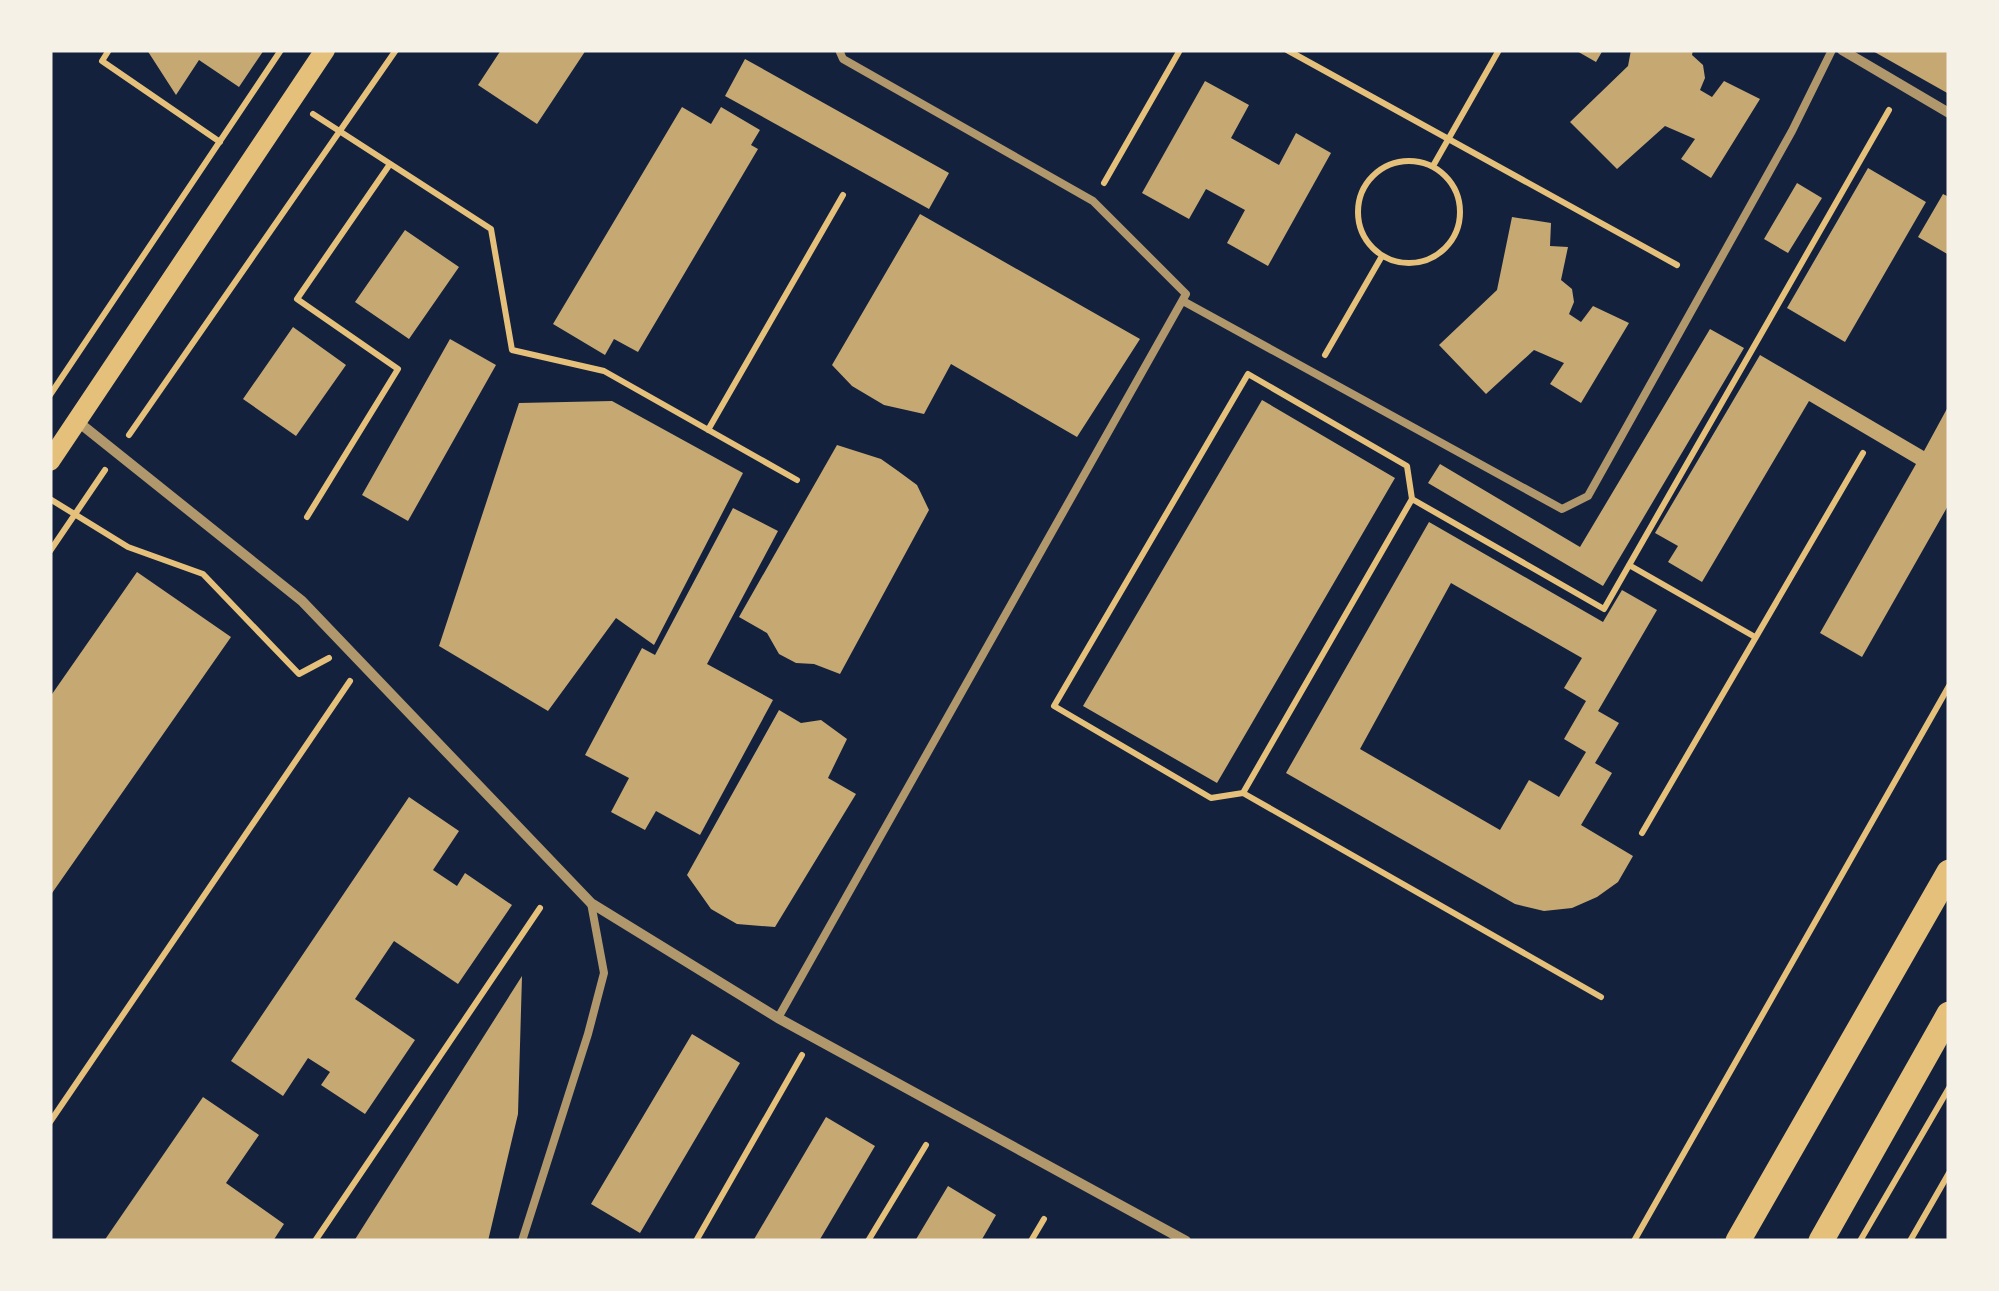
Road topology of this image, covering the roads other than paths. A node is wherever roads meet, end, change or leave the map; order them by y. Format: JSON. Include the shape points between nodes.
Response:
{"nodes":[{"id":1,"x":324,"y":50,"type":"edge"},
{"id":2,"x":1832,"y":50,"type":"edge"},
{"id":3,"x":1842,"y":50,"type":"edge"},
{"id":4,"x":841,"y":55,"type":"edge"},
{"id":5,"x":1949,"y":113,"type":"edge"},
{"id":6,"x":1183,"y":301,"type":"junction"},
{"id":7,"x":77,"y":421,"type":"junction"},
{"id":8,"x":50,"y":461,"type":"edge"},
{"id":9,"x":1949,"y":872,"type":"edge"},
{"id":10,"x":590,"y":903,"type":"junction"},
{"id":11,"x":1949,"y":1014,"type":"edge"},
{"id":12,"x":778,"y":1018,"type":"junction"},
{"id":13,"x":522,"y":1241,"type":"edge"},
{"id":14,"x":1186,"y":1241,"type":"edge"},
{"id":15,"x":1738,"y":1241,"type":"edge"},
{"id":16,"x":1821,"y":1241,"type":"edge"}],
"edges":[{"from":1,"to":7,"type":"main road"},
{"from":2,"to":6,"type":"lane","via":[[1588,496],[1562,508]]},
{"from":3,"to":5,"type":"street"},
{"from":4,"to":6,"type":"lane","via":[[1093,201],[1186,294]]},
{"from":6,"to":12,"type":"lane"},
{"from":7,"to":8,"type":"main road"},
{"from":7,"to":10,"type":"street","via":[[302,600]]},
{"from":9,"to":15,"type":"main road"},
{"from":10,"to":12,"type":"street"},
{"from":10,"to":13,"type":"lane","via":[[604,973]]},
{"from":11,"to":16,"type":"main road"},
{"from":12,"to":14,"type":"street"}]}
